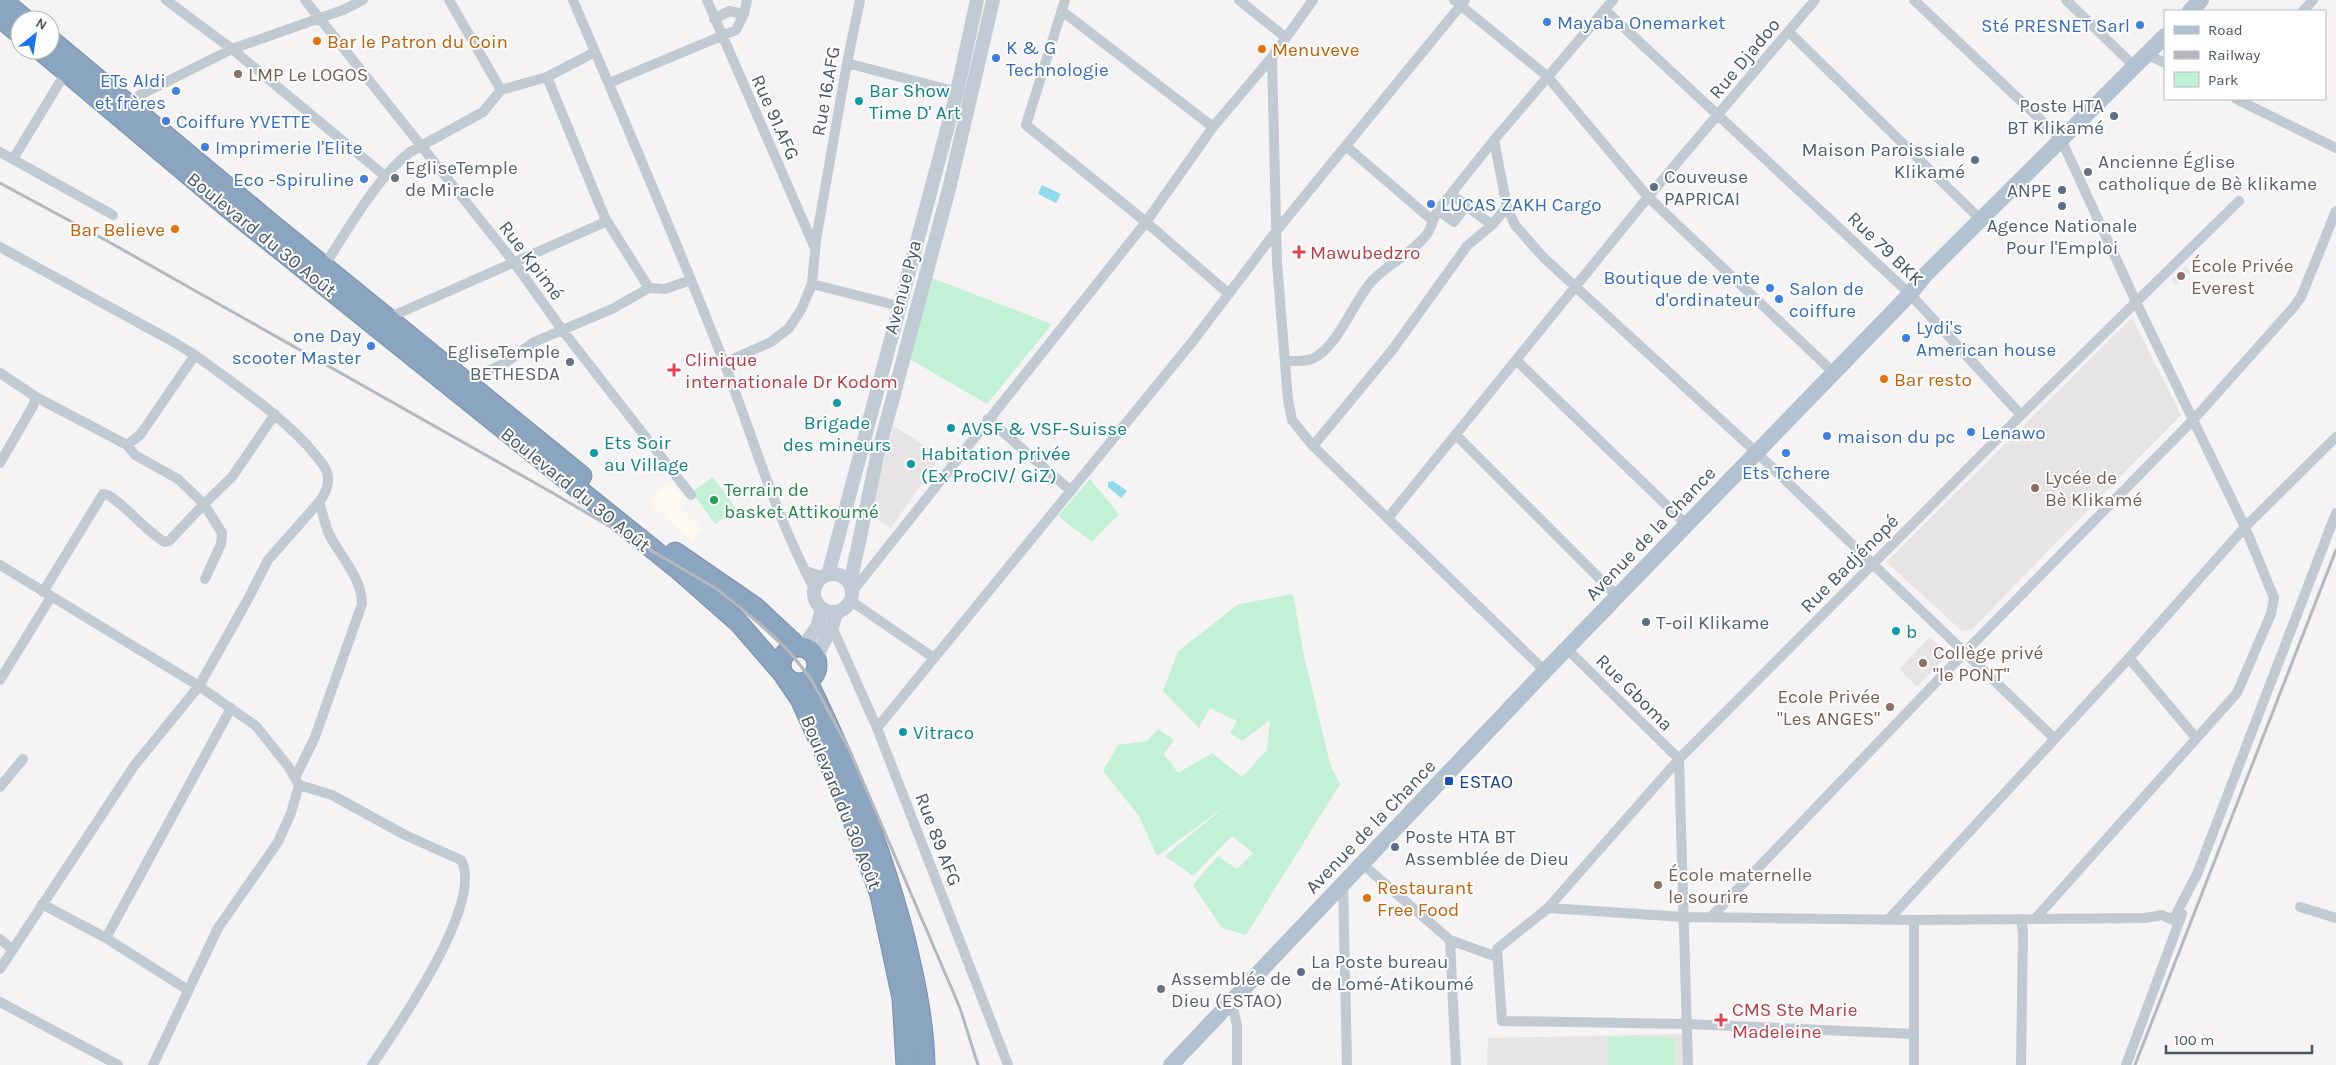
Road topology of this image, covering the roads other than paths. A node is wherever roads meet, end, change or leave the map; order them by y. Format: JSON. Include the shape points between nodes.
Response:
{"nodes":[{"id":1,"x":2,"y":0,"type":"edge"},
{"id":2,"x":166,"y":0,"type":"edge"},
{"id":3,"x":305,"y":0,"type":"edge"},
{"id":4,"x":363,"y":0,"type":"edge"},
{"id":5,"x":449,"y":0,"type":"edge"},
{"id":6,"x":573,"y":0,"type":"edge"},
{"id":7,"x":707,"y":0,"type":"edge"},
{"id":8,"x":747,"y":0,"type":"edge"},
{"id":9,"x":860,"y":0,"type":"edge"},
{"id":10,"x":977,"y":0,"type":"edge"},
{"id":11,"x":993,"y":0,"type":"edge"},
{"id":12,"x":1065,"y":0,"type":"edge"},
{"id":13,"x":1240,"y":0,"type":"edge"},
{"id":14,"x":1313,"y":0,"type":"edge"},
{"id":15,"x":1613,"y":0,"type":"edge"},
{"id":16,"x":1814,"y":0,"type":"edge"},
{"id":17,"x":1914,"y":0,"type":"edge"},
{"id":18,"x":2066,"y":0,"type":"edge"},
{"id":19,"x":2201,"y":0,"type":"edge"},
{"id":20,"x":2313,"y":0,"type":"edge"},
{"id":21,"x":1459,"y":2,"type":"edge"},
{"id":22,"x":1605,"y":10,"type":"junction"},
{"id":23,"x":2191,"y":10,"type":"edge"},
{"id":24,"x":2303,"y":10,"type":"edge"},
{"id":25,"x":1062,"y":11,"type":"junction"},
{"id":26,"x":744,"y":14,"type":"junction"},
{"id":27,"x":10,"y":15,"type":"edge"},
{"id":28,"x":319,"y":18,"type":"junction"},
{"id":29,"x":714,"y":19,"type":"junction"},
{"id":30,"x":1789,"y":32,"type":"junction"},
{"id":31,"x":721,"y":36,"type":"junction"},
{"id":32,"x":1285,"y":37,"type":"junction"},
{"id":33,"x":2164,"y":37,"type":"edge"},
{"id":34,"x":60,"y":47,"type":"edge"},
{"id":35,"x":232,"y":50,"type":"junction"},
{"id":36,"x":595,"y":52,"type":"junction"},
{"id":37,"x":2146,"y":54,"type":"junction"},
{"id":38,"x":1272,"y":57,"type":"junction"},
{"id":39,"x":52,"y":60,"type":"edge"},
{"id":40,"x":847,"y":63,"type":"junction"},
{"id":41,"x":2164,"y":63,"type":"edge"},
{"id":42,"x":2134,"y":66,"type":"junction"},
{"id":43,"x":66,"y":72,"type":"junction"},
{"id":44,"x":1547,"y":76,"type":"junction"},
{"id":45,"x":547,"y":78,"type":"junction"},
{"id":46,"x":609,"y":83,"type":"junction"},
{"id":47,"x":501,"y":90,"type":"junction"},
{"id":48,"x":957,"y":92,"type":"junction"},
{"id":49,"x":2238,"y":100,"type":"edge"},
{"id":50,"x":129,"y":103,"type":"junction"},
{"id":51,"x":1719,"y":115,"type":"junction"},
{"id":52,"x":1213,"y":128,"type":"junction"},
{"id":53,"x":1494,"y":140,"type":"junction"},
{"id":54,"x":2060,"y":140,"type":"junction"},
{"id":55,"x":422,"y":146,"type":"junction"},
{"id":56,"x":1347,"y":147,"type":"junction"},
{"id":57,"x":2336,"y":148,"type":"edge"},
{"id":58,"x":0,"y":152,"type":"edge"},
{"id":59,"x":13,"y":159,"type":"junction"},
{"id":60,"x":385,"y":176,"type":"junction"},
{"id":61,"x":1451,"y":194,"type":"junction"},
{"id":62,"x":1648,"y":197,"type":"junction"},
{"id":63,"x":2239,"y":202,"type":"dead end"},
{"id":64,"x":1466,"y":205,"type":"junction"},
{"id":65,"x":1506,"y":207,"type":"junction"},
{"id":66,"x":1438,"y":210,"type":"junction"},
{"id":67,"x":2336,"y":211,"type":"edge"},
{"id":68,"x":112,"y":215,"type":"dead end"},
{"id":69,"x":605,"y":218,"type":"junction"},
{"id":70,"x":1980,"y":219,"type":"junction"},
{"id":71,"x":1432,"y":220,"type":"junction"},
{"id":72,"x":1146,"y":222,"type":"junction"},
{"id":73,"x":1492,"y":225,"type":"junction"},
{"id":74,"x":1277,"y":230,"type":"junction"},
{"id":75,"x":0,"y":247,"type":"edge"},
{"id":76,"x":814,"y":247,"type":"junction"},
{"id":77,"x":513,"y":261,"type":"junction"},
{"id":78,"x":324,"y":266,"type":"junction"},
{"id":79,"x":691,"y":280,"type":"junction"},
{"id":80,"x":812,"y":284,"type":"junction"},
{"id":81,"x":1576,"y":287,"type":"junction"},
{"id":82,"x":649,"y":288,"type":"junction"},
{"id":83,"x":1229,"y":294,"type":"junction"},
{"id":84,"x":1910,"y":294,"type":"junction"},
{"id":85,"x":2136,"y":302,"type":"junction"},
{"id":86,"x":899,"y":306,"type":"junction"},
{"id":87,"x":388,"y":318,"type":"junction"},
{"id":88,"x":563,"y":331,"type":"junction"},
{"id":89,"x":195,"y":356,"type":"junction"},
{"id":90,"x":1516,"y":360,"type":"junction"},
{"id":91,"x":1285,"y":361,"type":"junction"},
{"id":92,"x":724,"y":363,"type":"junction"},
{"id":93,"x":1833,"y":372,"type":"junction"},
{"id":94,"x":0,"y":373,"type":"edge"},
{"id":95,"x":466,"y":381,"type":"junction"},
{"id":96,"x":36,"y":397,"type":"junction"},
{"id":97,"x":275,"y":414,"type":"junction"},
{"id":98,"x":2021,"y":415,"type":"junction"},
{"id":99,"x":988,"y":419,"type":"junction"},
{"id":100,"x":2194,"y":420,"type":"junction"},
{"id":101,"x":1456,"y":435,"type":"junction"},
{"id":102,"x":2336,"y":438,"type":"edge"},
{"id":103,"x":128,"y":445,"type":"junction"},
{"id":104,"x":1313,"y":446,"type":"junction"},
{"id":105,"x":1756,"y":452,"type":"junction"},
{"id":106,"x":0,"y":463,"type":"edge"},
{"id":107,"x":1071,"y":491,"type":"junction"},
{"id":108,"x":691,"y":495,"type":"dead end"},
{"id":109,"x":320,"y":502,"type":"junction"},
{"id":110,"x":204,"y":504,"type":"junction"},
{"id":111,"x":2336,"y":513,"type":"edge"},
{"id":112,"x":1388,"y":518,"type":"junction"},
{"id":113,"x":1686,"y":524,"type":"junction"},
{"id":114,"x":2246,"y":527,"type":"junction"},
{"id":115,"x":1872,"y":564,"type":"junction"},
{"id":116,"x":0,"y":565,"type":"edge"},
{"id":117,"x":204,"y":579,"type":"dead end"},
{"id":118,"x":822,"y":580,"type":"junction"},
{"id":119,"x":851,"y":592,"type":"junction"},
{"id":120,"x":47,"y":594,"type":"junction"},
{"id":121,"x":1617,"y":596,"type":"junction"},
{"id":122,"x":822,"y":610,"type":"junction"},
{"id":123,"x":836,"y":613,"type":"junction"},
{"id":124,"x":832,"y":627,"type":"junction"},
{"id":125,"x":1567,"y":649,"type":"junction"},
{"id":126,"x":806,"y":650,"type":"junction"},
{"id":127,"x":1964,"y":653,"type":"junction"},
{"id":128,"x":934,"y":658,"type":"junction"},
{"id":129,"x":2130,"y":658,"type":"junction"},
{"id":130,"x":1545,"y":671,"type":"junction"},
{"id":131,"x":783,"y":674,"type":"junction"},
{"id":132,"x":0,"y":680,"type":"edge"},
{"id":133,"x":808,"y":682,"type":"junction"},
{"id":134,"x":199,"y":686,"type":"junction"},
{"id":135,"x":231,"y":708,"type":"junction"},
{"id":136,"x":877,"y":728,"type":"junction"},
{"id":137,"x":2196,"y":738,"type":"junction"},
{"id":138,"x":2055,"y":739,"type":"junction"},
{"id":139,"x":23,"y":759,"type":"dead end"},
{"id":140,"x":1679,"y":759,"type":"junction"},
{"id":141,"x":297,"y":781,"type":"junction"},
{"id":142,"x":0,"y":787,"type":"edge"},
{"id":143,"x":1361,"y":862,"type":"junction"},
{"id":144,"x":2198,"y":872,"type":"junction"},
{"id":145,"x":1343,"y":882,"type":"junction"},
{"id":146,"x":42,"y":904,"type":"junction"},
{"id":147,"x":2300,"y":907,"type":"dead end"},
{"id":148,"x":1548,"y":908,"type":"junction"},
{"id":149,"x":1712,"y":916,"type":"junction"},
{"id":150,"x":1684,"y":917,"type":"junction"},
{"id":151,"x":1890,"y":918,"type":"junction"},
{"id":152,"x":2336,"y":918,"type":"edge"},
{"id":153,"x":2021,"y":919,"type":"junction"},
{"id":154,"x":2035,"y":919,"type":"junction"},
{"id":155,"x":1914,"y":920,"type":"junction"},
{"id":156,"x":106,"y":938,"type":"junction"},
{"id":157,"x":0,"y":939,"type":"edge"},
{"id":158,"x":1450,"y":940,"type":"junction"},
{"id":159,"x":12,"y":949,"type":"junction"},
{"id":160,"x":1497,"y":957,"type":"junction"},
{"id":161,"x":0,"y":969,"type":"edge"},
{"id":162,"x":188,"y":990,"type":"junction"},
{"id":163,"x":0,"y":1002,"type":"edge"},
{"id":164,"x":1232,"y":1003,"type":"junction"},
{"id":165,"x":1687,"y":1024,"type":"junction"},
{"id":166,"x":1914,"y":1034,"type":"junction"},
{"id":167,"x":118,"y":1065,"type":"edge"},
{"id":168,"x":152,"y":1065,"type":"edge"},
{"id":169,"x":372,"y":1065,"type":"edge"},
{"id":170,"x":906,"y":1065,"type":"edge"},
{"id":171,"x":925,"y":1065,"type":"edge"},
{"id":172,"x":1008,"y":1065,"type":"edge"},
{"id":173,"x":1171,"y":1065,"type":"edge"},
{"id":174,"x":1237,"y":1065,"type":"edge"},
{"id":175,"x":1347,"y":1065,"type":"edge"},
{"id":176,"x":1456,"y":1065,"type":"edge"},
{"id":177,"x":1688,"y":1065,"type":"edge"},
{"id":178,"x":1914,"y":1065,"type":"edge"},
{"id":179,"x":2021,"y":1065,"type":"edge"},
{"id":180,"x":2126,"y":1065,"type":"edge"}],
"edges":[{"from":1,"to":27,"type":"highway"},
{"from":2,"to":35,"type":"street"},
{"from":3,"to":28,"type":"street","name":"Rue Kpimé"},
{"from":4,"to":28,"type":"street"},
{"from":5,"to":47,"type":"street"},
{"from":6,"to":36,"type":"street"},
{"from":7,"to":29,"type":"street","name":"Rue 91.AFG"},
{"from":8,"to":26,"type":"street"},
{"from":9,"to":40,"type":"street","name":"Rue 16.AFG"},
{"from":10,"to":48,"type":"main road","name":"Avenue Pya"},
{"from":11,"to":119,"type":"main road","name":"Avenue Pya","via":[[949,189],[877,457]]},
{"from":12,"to":25,"type":"street"},
{"from":13,"to":32,"type":"street"},
{"from":14,"to":32,"type":"street"},
{"from":15,"to":22,"type":"street"},
{"from":16,"to":30,"type":"street","name":"Rue Djadoo"},
{"from":17,"to":54,"type":"street"},
{"from":18,"to":42,"type":"street"},
{"from":19,"to":23,"type":"main road"},
{"from":20,"to":24,"type":"street"},
{"from":21,"to":44,"type":"street"},
{"from":21,"to":56,"type":"street"},
{"from":22,"to":44,"type":"street"},
{"from":22,"to":51,"type":"street","name":"Rue 79 BKK"},
{"from":25,"to":52,"type":"street"},
{"from":25,"to":72,"type":"street","via":[[1026,126]]},
{"from":26,"to":29,"type":"street","via":[[730,11]]},
{"from":26,"to":31,"type":"street","via":[[736,30]]},
{"from":28,"to":35,"type":"street"},
{"from":28,"to":55,"type":"street","name":"Rue Kpimé"},
{"from":29,"to":31,"type":"street","name":"Rue 91.AFG"},
{"from":30,"to":51,"type":"street","name":"Rue Djadoo"},
{"from":30,"to":70,"type":"street"},
{"from":31,"to":46,"type":"street"},
{"from":31,"to":76,"type":"street","name":"Rue 91.AFG"},
{"from":32,"to":38,"type":"street"},
{"from":33,"to":37,"type":"main road","name":"Avenue de la Chance"},
{"from":34,"to":50,"type":"highway","name":"Boulevard du 30 Août"},
{"from":35,"to":50,"type":"street","via":[[140,94]]},
{"from":35,"to":60,"type":"street"},
{"from":36,"to":45,"type":"street"},
{"from":36,"to":46,"type":"street"},
{"from":37,"to":41,"type":"street"},
{"from":37,"to":42,"type":"main road","name":"Avenue de la Chance"},
{"from":38,"to":52,"type":"street"},
{"from":38,"to":74,"type":"street"},
{"from":39,"to":43,"type":"highway","name":"Boulevard du 30 Août"},
{"from":40,"to":48,"type":"street"},
{"from":40,"to":76,"type":"street","name":"Rue 16.AFG"},
{"from":42,"to":54,"type":"main road","name":"Avenue de la Chance"},
{"from":43,"to":59,"type":"street"},
{"from":43,"to":131,"type":"highway","name":"Boulevard du 30 Août","via":[[222,204],[712,598],[738,622]]},
{"from":44,"to":53,"type":"street"},
{"from":44,"to":62,"type":"street"},
{"from":45,"to":47,"type":"street"},
{"from":45,"to":69,"type":"street"},
{"from":46,"to":79,"type":"street"},
{"from":47,"to":55,"type":"street","via":[[483,112]]},
{"from":48,"to":86,"type":"main road","name":"Avenue Pya"},
{"from":49,"to":57,"type":"street"},
{"from":50,"to":78,"type":"highway","name":"Boulevard du 30 Août"},
{"from":51,"to":62,"type":"street","name":"Rue Djadoo"},
{"from":51,"to":84,"type":"street","name":"Rue 79 BKK"},
{"from":52,"to":72,"type":"street"},
{"from":53,"to":61,"type":"street"},
{"from":53,"to":65,"type":"street"},
{"from":54,"to":70,"type":"main road","name":"Avenue de la Chance"},
{"from":54,"to":85,"type":"street"},
{"from":55,"to":60,"type":"street","via":[[399,160]]},
{"from":55,"to":77,"type":"street","name":"Rue Kpimé"},
{"from":56,"to":71,"type":"street"},
{"from":56,"to":74,"type":"street"},
{"from":58,"to":59,"type":"street"},
{"from":59,"to":68,"type":"street"},
{"from":60,"to":78,"type":"street"},
{"from":61,"to":64,"type":"street"},
{"from":61,"to":66,"type":"street"},
{"from":62,"to":81,"type":"street","name":"Rue Djadoo"},
{"from":62,"to":93,"type":"street"},
{"from":63,"to":85,"type":"street","name":"Rue Badjénopé"},
{"from":64,"to":66,"type":"street","via":[[1454,222]]},
{"from":64,"to":73,"type":"street"},
{"from":65,"to":73,"type":"street"},
{"from":65,"to":81,"type":"street","via":[[1515,225]]},
{"from":66,"to":71,"type":"street"},
{"from":67,"to":100,"type":"street","via":[[2301,297]]},
{"from":69,"to":77,"type":"street","via":[[603,223]]},
{"from":69,"to":82,"type":"street"},
{"from":70,"to":84,"type":"main road","name":"Avenue de la Chance"},
{"from":71,"to":91,"type":"street","via":[[1429,232],[1411,251],[1371,282],[1349,318],[1323,350],[1312,359]]},
{"from":72,"to":83,"type":"street"},
{"from":72,"to":99,"type":"street"},
{"from":73,"to":104,"type":"street","via":[[1467,246],[1393,349]]},
{"from":74,"to":83,"type":"street"},
{"from":74,"to":91,"type":"street"},
{"from":75,"to":89,"type":"street"},
{"from":76,"to":80,"type":"street","name":"Rue 16.AFG"},
{"from":77,"to":87,"type":"street"},
{"from":77,"to":88,"type":"street","name":"Rue Kpimé"},
{"from":78,"to":87,"type":"highway","name":"Boulevard du 30 Août"},
{"from":79,"to":82,"type":"street","via":[[665,289]]},
{"from":79,"to":92,"type":"street"},
{"from":80,"to":86,"type":"street"},
{"from":80,"to":92,"type":"street","name":"Rue 16.AFG","via":[[789,328],[771,342]]},
{"from":81,"to":90,"type":"street","name":"Rue Djadoo"},
{"from":81,"to":105,"type":"street"},
{"from":82,"to":88,"type":"street"},
{"from":83,"to":107,"type":"street"},
{"from":84,"to":93,"type":"main road","name":"Avenue de la Chance"},
{"from":84,"to":98,"type":"street","name":"Rue 79 BKK"},
{"from":85,"to":98,"type":"street","name":"Rue Badjénopé"},
{"from":85,"to":100,"type":"street"},
{"from":86,"to":118,"type":"main road","name":"Avenue Pya"},
{"from":87,"to":95,"type":"highway","name":"Boulevard du 30 Août"},
{"from":88,"to":95,"type":"street","via":[[534,342],[505,363]]},
{"from":88,"to":108,"type":"street","name":"Rue Kpimé"},
{"from":89,"to":97,"type":"street"},
{"from":89,"to":103,"type":"street","via":[[140,435]]},
{"from":90,"to":101,"type":"street","name":"Rue Djadoo"},
{"from":90,"to":113,"type":"street"},
{"from":91,"to":104,"type":"street","via":[[1292,420]]},
{"from":92,"to":118,"type":"street","via":[[767,482],[806,571]]},
{"from":93,"to":105,"type":"main road","name":"Avenue de la Chance"},
{"from":94,"to":96,"type":"street"},
{"from":95,"to":126,"type":"highway","name":"Boulevard du 30 Août","via":[[690,564],[755,607]]},
{"from":96,"to":103,"type":"street"},
{"from":96,"to":106,"type":"street"},
{"from":97,"to":109,"type":"street","via":[[327,471],[326,489]]},
{"from":97,"to":110,"type":"street","via":[[232,477]]},
{"from":98,"to":115,"type":"street","name":"Rue Badjénopé"},
{"from":99,"to":107,"type":"street"},
{"from":99,"to":119,"type":"street"},
{"from":100,"to":114,"type":"street"},
{"from":100,"to":127,"type":"street"},
{"from":101,"to":112,"type":"street","name":"Rue Djadoo"},
{"from":101,"to":121,"type":"street"},
{"from":102,"to":114,"type":"street"},
{"from":103,"to":110,"type":"street","via":[[135,456],[178,479]]},
{"from":104,"to":112,"type":"street"},
{"from":105,"to":113,"type":"main road","name":"Avenue de la Chance"},
{"from":105,"to":115,"type":"street"},
{"from":107,"to":128,"type":"street"},
{"from":109,"to":134,"type":"street","via":[[268,560]]},
{"from":109,"to":141,"type":"street","via":[[330,536],[362,594],[362,604]]},
{"from":110,"to":117,"type":"street","via":[[222,533],[221,544]]},
{"from":110,"to":120,"type":"street","via":[[165,542],[113,497],[103,494]]},
{"from":111,"to":144,"type":"street"},
{"from":112,"to":130,"type":"street"},
{"from":113,"to":121,"type":"main road","name":"Avenue de la Chance"},
{"from":114,"to":129,"type":"street"},
{"from":114,"to":137,"type":"street","via":[[2274,598],[2274,606],[2237,693]]},
{"from":115,"to":127,"type":"street"},
{"from":115,"to":140,"type":"street","name":"Rue Badjénopé"},
{"from":116,"to":120,"type":"street"},
{"from":118,"to":119,"type":"main road","via":[[842,576]]},
{"from":118,"to":122,"type":"main road","via":[[814,597]]},
{"from":119,"to":123,"type":"main road","via":[[844,609]]},
{"from":119,"to":128,"type":"street"},
{"from":120,"to":132,"type":"street"},
{"from":120,"to":134,"type":"street"},
{"from":121,"to":125,"type":"main road","name":"Avenue de la Chance"},
{"from":122,"to":123,"type":"main road"},
{"from":122,"to":126,"type":"main road"},
{"from":123,"to":124,"type":"main road"},
{"from":124,"to":126,"type":"main road"},
{"from":124,"to":136,"type":"street","name":"Rue 89 AFG"},
{"from":125,"to":130,"type":"main road","name":"Avenue de la Chance"},
{"from":125,"to":140,"type":"street","name":"Rue Gboma"},
{"from":126,"to":131,"type":"highway","via":[[788,650],[782,659]]},
{"from":126,"to":133,"type":"highway","via":[[817,669]]},
{"from":127,"to":138,"type":"street"},
{"from":127,"to":149,"type":"street"},
{"from":128,"to":136,"type":"street"},
{"from":129,"to":137,"type":"street"},
{"from":129,"to":138,"type":"street"},
{"from":130,"to":143,"type":"main road","name":"Avenue de la Chance"},
{"from":131,"to":133,"type":"highway","via":[[794,683]]},
{"from":131,"to":170,"type":"highway","name":"Boulevard du 30 Août","via":[[800,699],[843,794],[880,895],[902,998]]},
{"from":133,"to":171,"type":"highway","name":"Boulevard du 30 Août","via":[[854,784],[896,902],[920,1003]]},
{"from":134,"to":135,"type":"street"},
{"from":134,"to":146,"type":"street","via":[[134,766]]},
{"from":135,"to":141,"type":"street","via":[[256,726]]},
{"from":135,"to":156,"type":"street"},
{"from":136,"to":172,"type":"street","name":"Rue 89 AFG"},
{"from":137,"to":154,"type":"street"},
{"from":138,"to":151,"type":"street"},
{"from":139,"to":142,"type":"street"},
{"from":140,"to":148,"type":"street","name":"Rue Badjénopé"},
{"from":140,"to":150,"type":"street"},
{"from":141,"to":162,"type":"street","via":[[291,813],[278,842],[218,928]]},
{"from":141,"to":169,"type":"street","via":[[462,860],[465,866],[466,881],[454,930],[402,1021]]},
{"from":143,"to":145,"type":"main road","name":"Avenue de la Chance"},
{"from":143,"to":158,"type":"street"},
{"from":144,"to":154,"type":"street","via":[[2173,920],[2162,915]]},
{"from":144,"to":180,"type":"street"},
{"from":145,"to":164,"type":"main road","name":"Avenue de la Chance"},
{"from":145,"to":175,"type":"street"},
{"from":146,"to":156,"type":"street"},
{"from":146,"to":159,"type":"street"},
{"from":147,"to":152,"type":"street"},
{"from":148,"to":150,"type":"street"},
{"from":148,"to":160,"type":"street","name":"Rue Badjénopé","via":[[1497,950]]},
{"from":149,"to":150,"type":"street"},
{"from":149,"to":151,"type":"street"},
{"from":150,"to":165,"type":"street"},
{"from":151,"to":155,"type":"street"},
{"from":153,"to":154,"type":"street"},
{"from":153,"to":155,"type":"street"},
{"from":153,"to":179,"type":"street"},
{"from":155,"to":166,"type":"street"},
{"from":156,"to":162,"type":"street"},
{"from":157,"to":159,"type":"street"},
{"from":158,"to":160,"type":"street"},
{"from":158,"to":176,"type":"street"},
{"from":159,"to":161,"type":"street"},
{"from":160,"to":165,"type":"street","via":[[1502,1021]]},
{"from":162,"to":168,"type":"street"},
{"from":163,"to":167,"type":"street"},
{"from":164,"to":173,"type":"main road","name":"Avenue de la Chance"},
{"from":164,"to":174,"type":"street","via":[[1237,1026]]},
{"from":165,"to":166,"type":"street"},
{"from":165,"to":177,"type":"street"},
{"from":166,"to":178,"type":"street"}]}
